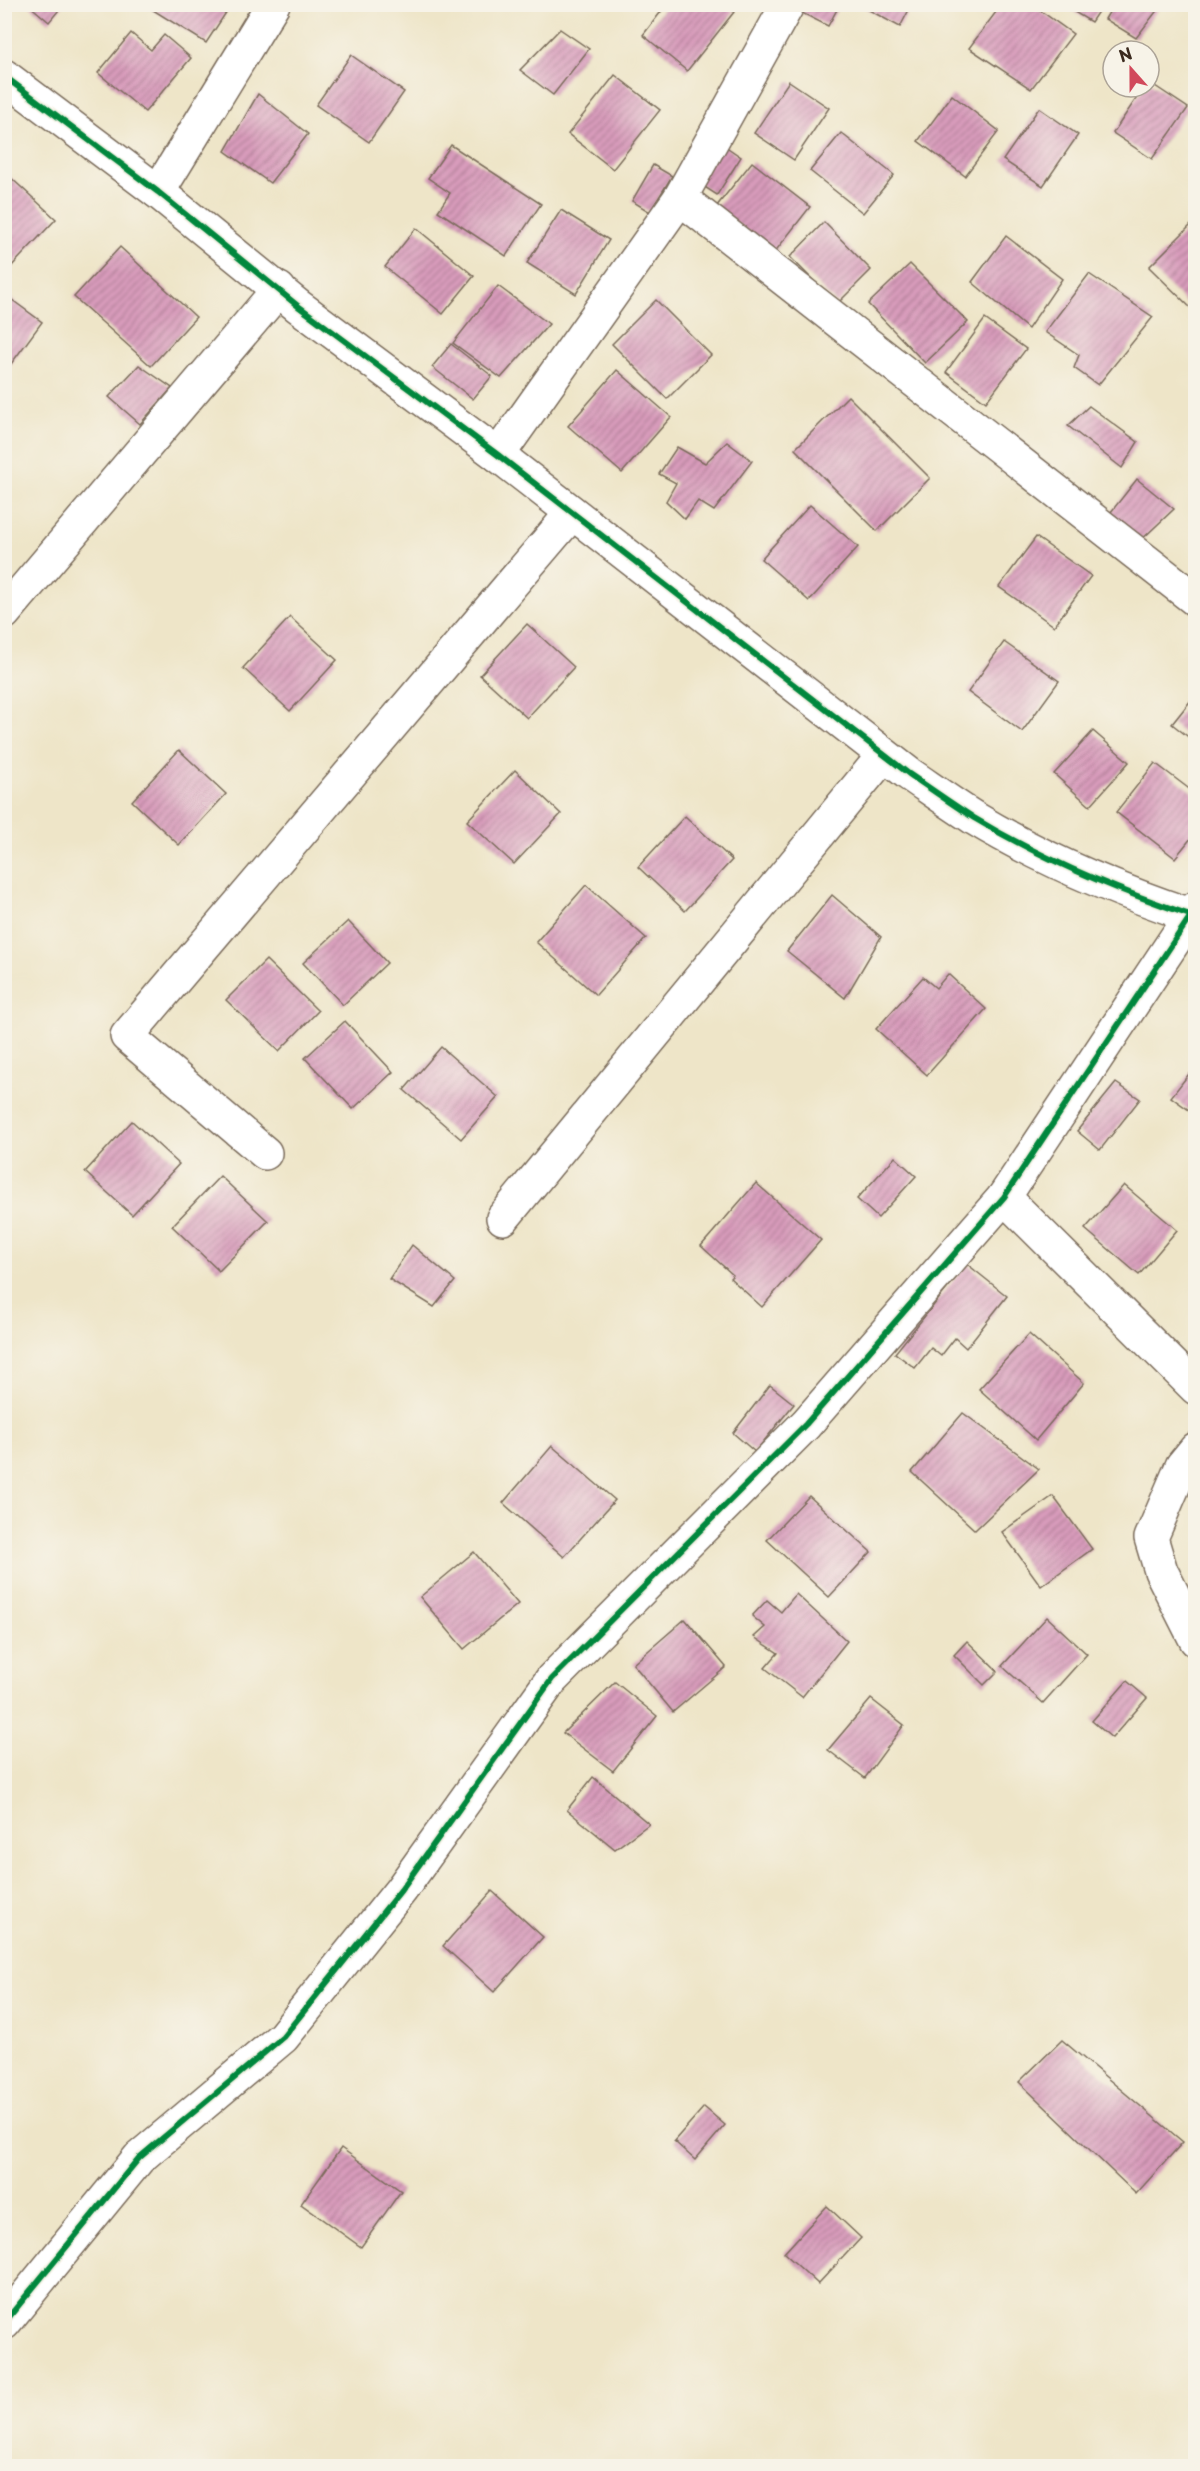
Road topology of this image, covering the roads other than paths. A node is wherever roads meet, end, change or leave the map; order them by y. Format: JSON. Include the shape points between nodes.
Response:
{"nodes":[{"id":1,"x":273,"y":4,"type":"edge"},
{"id":2,"x":788,"y":4,"type":"edge"},
{"id":3,"x":4,"y":76,"type":"edge"},
{"id":4,"x":158,"y":192,"type":"junction"},
{"id":5,"x":680,"y":198,"type":"junction"},
{"id":6,"x":279,"y":289,"type":"junction"},
{"id":7,"x":498,"y":455,"type":"junction"},
{"id":8,"x":572,"y":513,"type":"junction"},
{"id":9,"x":1196,"y":600,"type":"edge"},
{"id":10,"x":4,"y":613,"type":"edge"},
{"id":11,"x":884,"y":754,"type":"junction"},
{"id":12,"x":1193,"y":912,"type":"edge"},
{"id":13,"x":265,"y":1153,"type":"dead end"},
{"id":14,"x":1004,"y":1197,"type":"junction"},
{"id":15,"x":503,"y":1218,"type":"dead end"},
{"id":16,"x":1196,"y":1388,"type":"edge"},
{"id":17,"x":1196,"y":1449,"type":"edge"},
{"id":18,"x":1196,"y":1640,"type":"edge"},
{"id":19,"x":4,"y":2323,"type":"edge"}],
"edges":[{"from":1,"to":4,"type":"street"},
{"from":2,"to":5,"type":"street"},
{"from":3,"to":4,"type":"street"},
{"from":4,"to":6,"type":"street"},
{"from":5,"to":7,"type":"street"},
{"from":5,"to":9,"type":"street"},
{"from":6,"to":7,"type":"street"},
{"from":6,"to":10,"type":"street"},
{"from":7,"to":8,"type":"street"},
{"from":8,"to":11,"type":"street"},
{"from":8,"to":13,"type":"street","via":[[127,1036]]},
{"from":11,"to":12,"type":"street","via":[[975,818],[1026,845],[1113,888]]},
{"from":11,"to":15,"type":"street"},
{"from":12,"to":14,"type":"street"},
{"from":14,"to":16,"type":"street"},
{"from":14,"to":19,"type":"street","via":[[807,1424],[552,1679],[401,1890],[283,2037],[139,2158]]},
{"from":17,"to":18,"type":"street","via":[[1182,1466],[1151,1538],[1161,1571]]}]}
